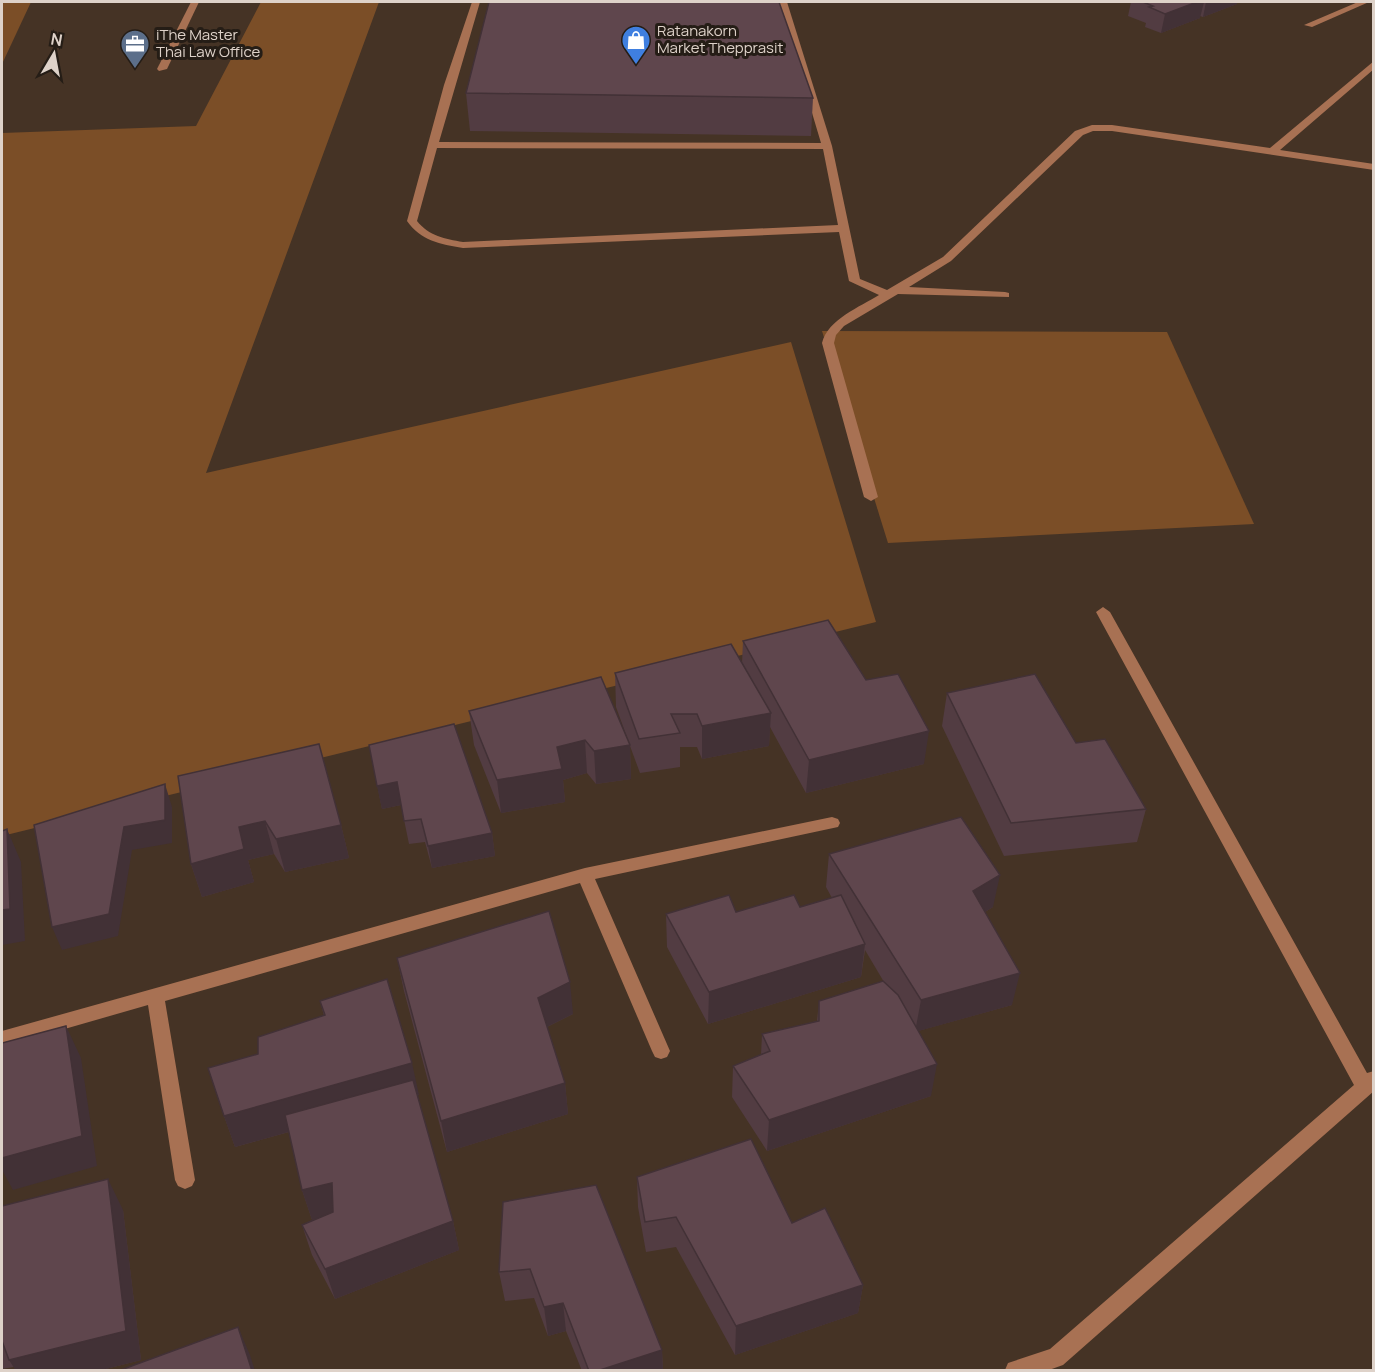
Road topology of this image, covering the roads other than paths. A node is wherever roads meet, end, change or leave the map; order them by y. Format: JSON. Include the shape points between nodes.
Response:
{"nodes":[{"id":1,"x":195,"y":2,"type":"edge"},
{"id":2,"x":476,"y":2,"type":"edge"},
{"id":3,"x":783,"y":2,"type":"edge"},
{"id":4,"x":1365,"y":2,"type":"edge"},
{"id":5,"x":1309,"y":25,"type":"dead end"},
{"id":6,"x":1374,"y":64,"type":"edge"},
{"id":7,"x":162,"y":69,"type":"dead end"},
{"id":8,"x":433,"y":145,"type":"junction"},
{"id":9,"x":827,"y":146,"type":"junction"},
{"id":10,"x":1272,"y":152,"type":"junction"},
{"id":11,"x":1374,"y":167,"type":"edge"},
{"id":12,"x":845,"y":228,"type":"junction"},
{"id":13,"x":893,"y":293,"type":"junction"},
{"id":14,"x":1005,"y":295,"type":"dead end"},
{"id":15,"x":871,"y":497,"type":"dead end"},
{"id":16,"x":1103,"y":612,"type":"dead end"},
{"id":17,"x":832,"y":823,"type":"dead end"},
{"id":18,"x":585,"y":874,"type":"junction"},
{"id":19,"x":155,"y":995,"type":"junction"},
{"id":20,"x":2,"y":1039,"type":"edge"},
{"id":21,"x":661,"y":1051,"type":"dead end"},
{"id":22,"x":1369,"y":1083,"type":"edge"},
{"id":23,"x":185,"y":1180,"type":"dead end"},
{"id":24,"x":1015,"y":1371,"type":"edge"}],
"edges":[{"from":1,"to":7,"type":"street"},
{"from":2,"to":8,"type":"street"},
{"from":3,"to":9,"type":"street"},
{"from":4,"to":5,"type":"street"},
{"from":6,"to":10,"type":"street"},
{"from":8,"to":9,"type":"street"},
{"from":8,"to":12,"type":"street","via":[[412,221],[419,233],[436,240],[463,245]]},
{"from":9,"to":12,"type":"street"},
{"from":10,"to":11,"type":"street"},
{"from":10,"to":13,"type":"street","via":[[1092,128],[1079,133],[947,259]]},
{"from":12,"to":13,"type":"street","via":[[855,281]]},
{"from":13,"to":14,"type":"street"},
{"from":13,"to":15,"type":"street","via":[[840,324],[830,334],[828,343]]},
{"from":16,"to":22,"type":"street"},
{"from":17,"to":18,"type":"street"},
{"from":18,"to":19,"type":"street"},
{"from":18,"to":21,"type":"street"},
{"from":19,"to":20,"type":"street"},
{"from":19,"to":23,"type":"street"},
{"from":22,"to":24,"type":"street","via":[[1056,1358]]}]}
